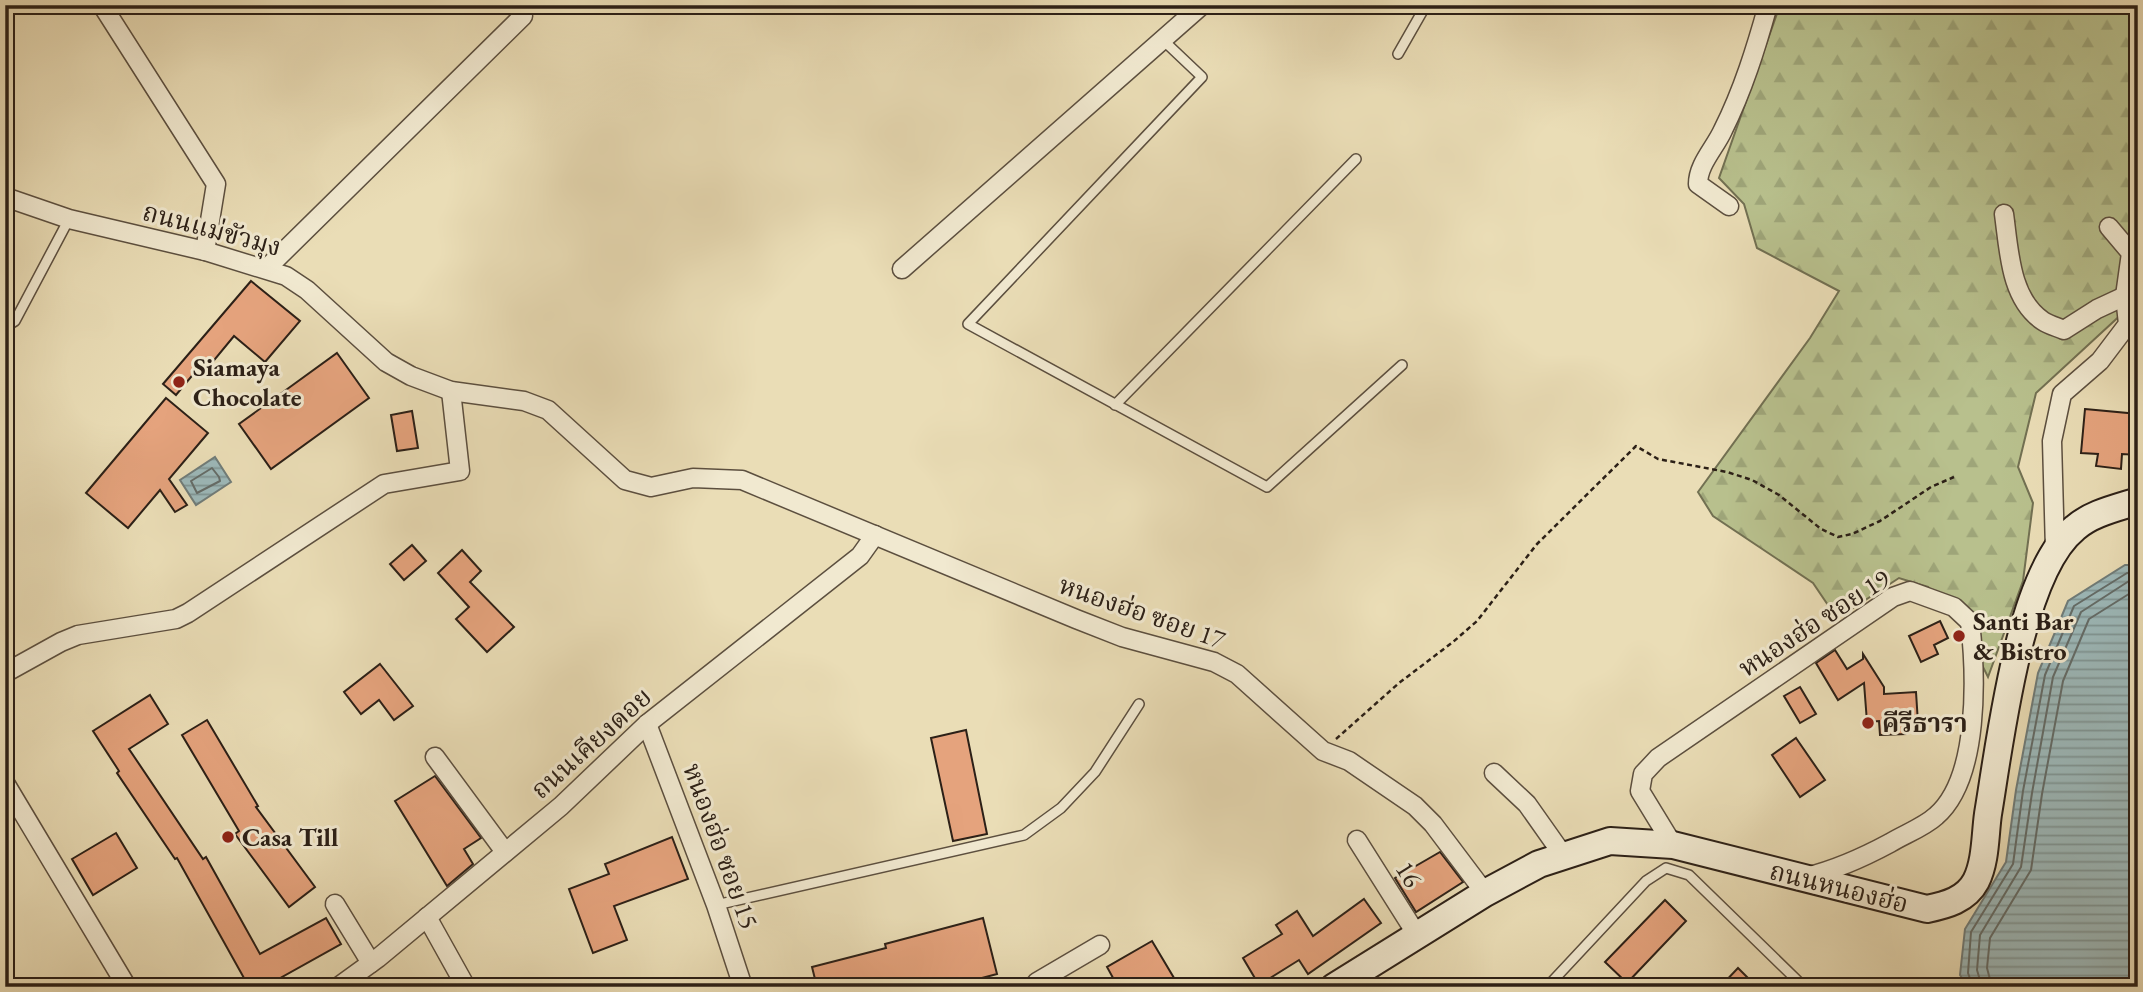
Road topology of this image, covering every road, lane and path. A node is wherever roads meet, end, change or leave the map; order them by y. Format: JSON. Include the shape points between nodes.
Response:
{"nodes":[{"id":1,"x":102,"y":5,"type":"edge"},
{"id":2,"x":1202,"y":5,"type":"edge"},
{"id":3,"x":1426,"y":5,"type":"edge"},
{"id":4,"x":1768,"y":5,"type":"edge"},
{"id":5,"x":523,"y":16,"type":"dead end"},
{"id":6,"x":1163,"y":40,"type":"junction"},
{"id":7,"x":1398,"y":54,"type":"dead end"},
{"id":8,"x":1356,"y":159,"type":"dead end"},
{"id":9,"x":5,"y":197,"type":"edge"},
{"id":10,"x":1729,"y":206,"type":"dead end"},
{"id":11,"x":2004,"y":215,"type":"dead end"},
{"id":12,"x":69,"y":219,"type":"junction"},
{"id":13,"x":2109,"y":227,"type":"dead end"},
{"id":14,"x":205,"y":251,"type":"junction"},
{"id":15,"x":266,"y":269,"type":"junction"},
{"id":16,"x":902,"y":270,"type":"dead end"},
{"id":17,"x":2125,"y":296,"type":"junction"},
{"id":18,"x":5,"y":327,"type":"edge"},
{"id":19,"x":1402,"y":365,"type":"dead end"},
{"id":20,"x":451,"y":391,"type":"junction"},
{"id":21,"x":1115,"y":405,"type":"junction"},
{"id":22,"x":1954,"y":477,"type":"dead end"},
{"id":23,"x":2138,"y":501,"type":"edge"},
{"id":24,"x":875,"y":535,"type":"junction"},
{"id":25,"x":2055,"y":550,"type":"junction"},
{"id":26,"x":5,"y":673,"type":"edge"},
{"id":27,"x":1139,"y":704,"type":"dead end"},
{"id":28,"x":647,"y":724,"type":"junction"},
{"id":29,"x":1323,"y":751,"type":"junction"},
{"id":30,"x":435,"y":757,"type":"dead end"},
{"id":31,"x":1494,"y":773,"type":"dead end"},
{"id":32,"x":5,"y":783,"type":"edge"},
{"id":33,"x":1357,"y":840,"type":"dead end"},
{"id":34,"x":1673,"y":845,"type":"junction"},
{"id":35,"x":505,"y":852,"type":"junction"},
{"id":36,"x":1563,"y":855,"type":"junction"},
{"id":37,"x":1803,"y":878,"type":"junction"},
{"id":38,"x":1485,"y":893,"type":"junction"},
{"id":39,"x":335,"y":904,"type":"dead end"},
{"id":40,"x":716,"y":905,"type":"junction"},
{"id":41,"x":427,"y":917,"type":"junction"},
{"id":42,"x":1417,"y":935,"type":"junction"},
{"id":43,"x":1100,"y":945,"type":"dead end"},
{"id":44,"x":371,"y":963,"type":"junction"},
{"id":45,"x":1801,"y":986,"type":"edge"},
{"id":46,"x":127,"y":987,"type":"edge"},
{"id":47,"x":338,"y":987,"type":"edge"},
{"id":48,"x":466,"y":987,"type":"edge"},
{"id":49,"x":743,"y":987,"type":"edge"},
{"id":50,"x":1037,"y":987,"type":"edge"},
{"id":51,"x":1334,"y":987,"type":"edge"},
{"id":52,"x":1547,"y":987,"type":"edge"}],
"edges":[{"from":1,"to":14,"type":"street","via":[[216,184]]},
{"from":2,"to":6,"type":"street"},
{"from":3,"to":7,"type":"lane"},
{"from":4,"to":10,"type":"street","via":[[1753,62],[1698,174],[1698,184]]},
{"from":5,"to":15,"type":"street"},
{"from":6,"to":16,"type":"street"},
{"from":6,"to":21,"type":"lane","via":[[1202,77],[968,324]]},
{"from":8,"to":21,"type":"lane"},
{"from":9,"to":12,"type":"street","name":"ถนนแม่ขัวมุง"},
{"from":11,"to":17,"type":"street","via":[[2011,268],[2025,303],[2043,321],[2064,330]]},
{"from":12,"to":14,"type":"street","name":"ถนนแม่ขัวมุง"},
{"from":12,"to":18,"type":"lane","via":[[15,321]]},
{"from":13,"to":17,"type":"street","via":[[2130,253]]},
{"from":14,"to":15,"type":"street","name":"ถนนแม่ขัวมุง"},
{"from":15,"to":20,"type":"street","name":"ถนนแม่ขัวมุง","via":[[307,290],[386,362]]},
{"from":17,"to":25,"type":"street","via":[[2128,324],[2100,361],[2062,394],[2052,441]]},
{"from":19,"to":21,"type":"lane","via":[[1267,487]]},
{"from":20,"to":24,"type":"street","name":"ถนนแม่ขัวมุง","via":[[524,401],[548,410],[625,480],[651,487],[694,478],[742,480]]},
{"from":20,"to":26,"type":"street","via":[[460,471],[384,484],[176,619],[78,635]]},
{"from":22,"to":29,"type":"path","via":[[1880,521],[1838,537],[1752,480],[1658,459],[1636,446],[1537,544],[1477,621]]},
{"from":23,"to":25,"type":"street","name":"ถนนหนองฮ่อ","via":[[2097,514],[2074,528]]},
{"from":24,"to":28,"type":"street","name":"ถนนเคียงดอย","via":[[860,556]]},
{"from":24,"to":29,"type":"street","name":"หนองฮ่อ ซอย 17","via":[[1122,637],[1214,662],[1237,674]]},
{"from":25,"to":37,"type":"street","name":"ถนนหนองฮ่อ","via":[[2015,660],[1975,883],[1962,897],[1927,909]]},
{"from":27,"to":40,"type":"lane","via":[[1095,772],[1061,808],[1024,835]]},
{"from":28,"to":35,"type":"street","name":"ถนนเคียงดอย"},
{"from":28,"to":40,"type":"street","name":"หนองฮ่อ ซอย 15"},
{"from":29,"to":38,"type":"street","name":"หนองฮ่อ ซอย 17","via":[[1349,761],[1415,806]]},
{"from":30,"to":35,"type":"street"},
{"from":31,"to":36,"type":"street","via":[[1527,804]]},
{"from":32,"to":46,"type":"street"},
{"from":33,"to":42,"type":"street","name":"16"},
{"from":34,"to":36,"type":"street","name":"ถนนหนองฮ่อ","via":[[1610,841]]},
{"from":34,"to":37,"type":"street","name":"ถนนหนองฮ่อ"},
{"from":34,"to":37,"type":"street","name":"หนองฮ่อ ซอย 19","via":[[1640,791],[1643,774],[1658,758],[1893,597],[1910,591],[1954,607],[1970,622],[1974,658],[1972,734],[1950,800],[1936,816],[1881,848]]},
{"from":35,"to":41,"type":"street","name":"ถนนเคียงดอย"},
{"from":36,"to":38,"type":"street","name":"ถนนหนองฮ่อ"},
{"from":38,"to":42,"type":"street","name":"ถนนหนองฮ่อ"},
{"from":39,"to":44,"type":"street"},
{"from":40,"to":49,"type":"street","name":"หนองฮ่อ ซอย 15"},
{"from":41,"to":44,"type":"street","name":"ถนนเคียงดอย"},
{"from":41,"to":48,"type":"street"},
{"from":42,"to":51,"type":"street","name":"ถนนหนองฮ่อ"},
{"from":43,"to":50,"type":"street","via":[[1037,982]]},
{"from":44,"to":47,"type":"street","name":"ถนนเคียงดอย"},
{"from":45,"to":52,"type":"lane","via":[[1689,875],[1666,868],[1646,881]]}]}
